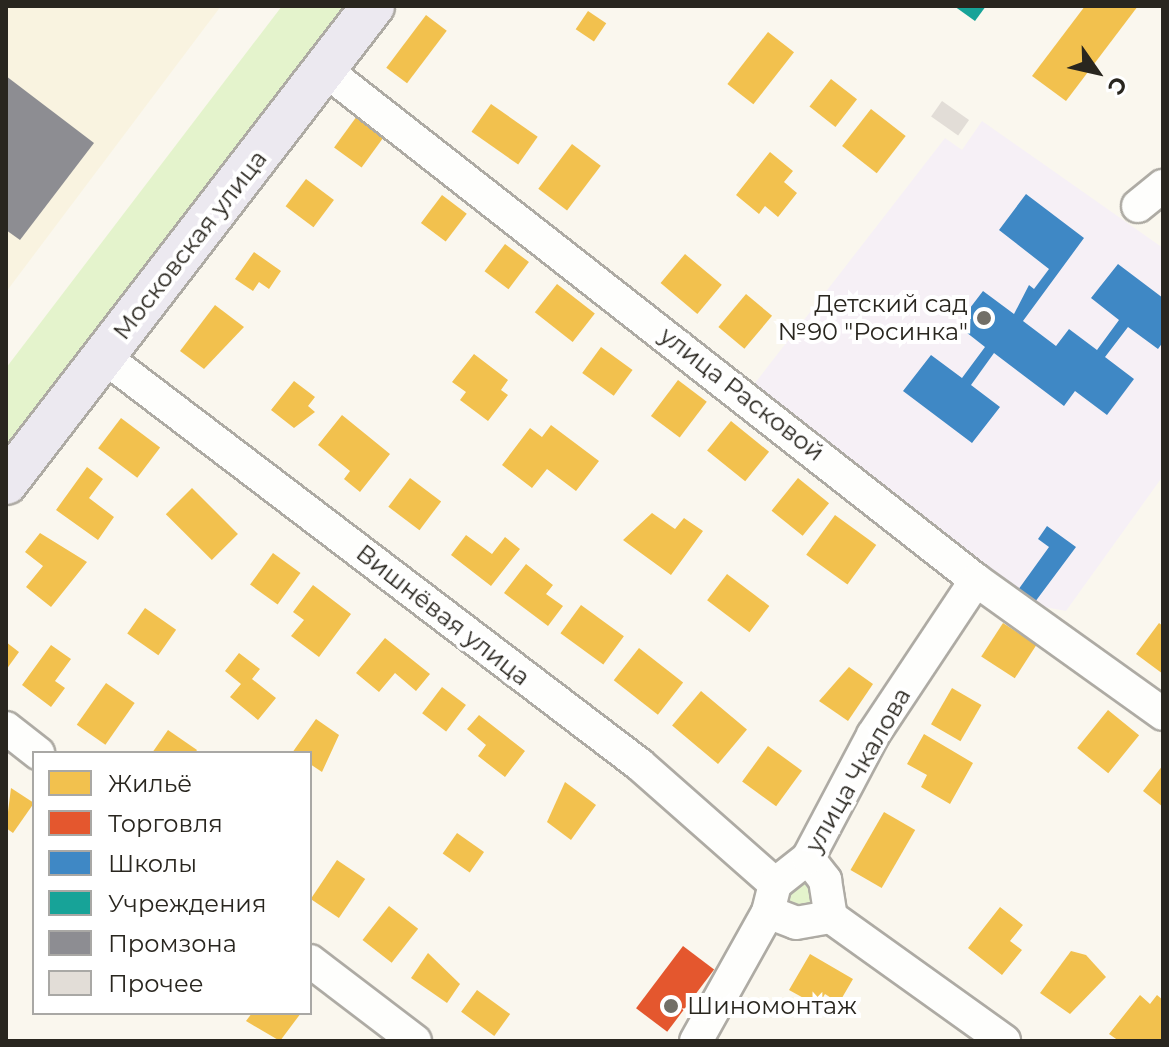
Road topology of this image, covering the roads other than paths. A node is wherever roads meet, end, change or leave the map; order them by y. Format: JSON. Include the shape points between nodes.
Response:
{"nodes":[{"id":1,"x":373,"y":6,"type":"edge"},
{"id":2,"x":325,"y":70,"type":"junction"},
{"id":3,"x":103,"y":356,"type":"junction"},
{"id":4,"x":6,"y":483,"type":"edge"},
{"id":5,"x":976,"y":580,"type":"junction"},
{"id":6,"x":1163,"y":714,"type":"edge"},
{"id":7,"x":6,"y":728,"type":"edge"},
{"id":8,"x":35,"y":751,"type":"edge"},
{"id":9,"x":808,"y":858,"type":"junction"},
{"id":10,"x":772,"y":898,"type":"junction"},
{"id":11,"x":831,"y":917,"type":"junction"},
{"id":12,"x":312,"y":963,"type":"edge"},
{"id":13,"x":415,"y":1041,"type":"edge"},
{"id":14,"x":696,"y":1041,"type":"edge"},
{"id":15,"x":1004,"y":1041,"type":"edge"}],
"edges":[{"from":1,"to":2,"type":"main road","name":"Московская улица"},
{"from":2,"to":3,"type":"main road","name":"Московская улица"},
{"from":2,"to":5,"type":"street","name":"улица Расковой"},
{"from":3,"to":4,"type":"main road","name":"Московская улица"},
{"from":3,"to":10,"type":"street","name":"Вишнёвая улица","via":[[639,764]]},
{"from":5,"to":6,"type":"street","name":"улица Расковой"},
{"from":5,"to":9,"type":"street","name":"улица Чкалова","via":[[873,735]]},
{"from":7,"to":8,"type":"street"},
{"from":9,"to":10,"type":"street","name":"улица Чкалова"},
{"from":9,"to":11,"type":"street","via":[[825,880]]},
{"from":10,"to":11,"type":"street","name":"Вишнёвая улица","via":[[796,923]]},
{"from":10,"to":14,"type":"street","name":"улица Чкалова"},
{"from":11,"to":15,"type":"street"},
{"from":12,"to":13,"type":"street"}]}
